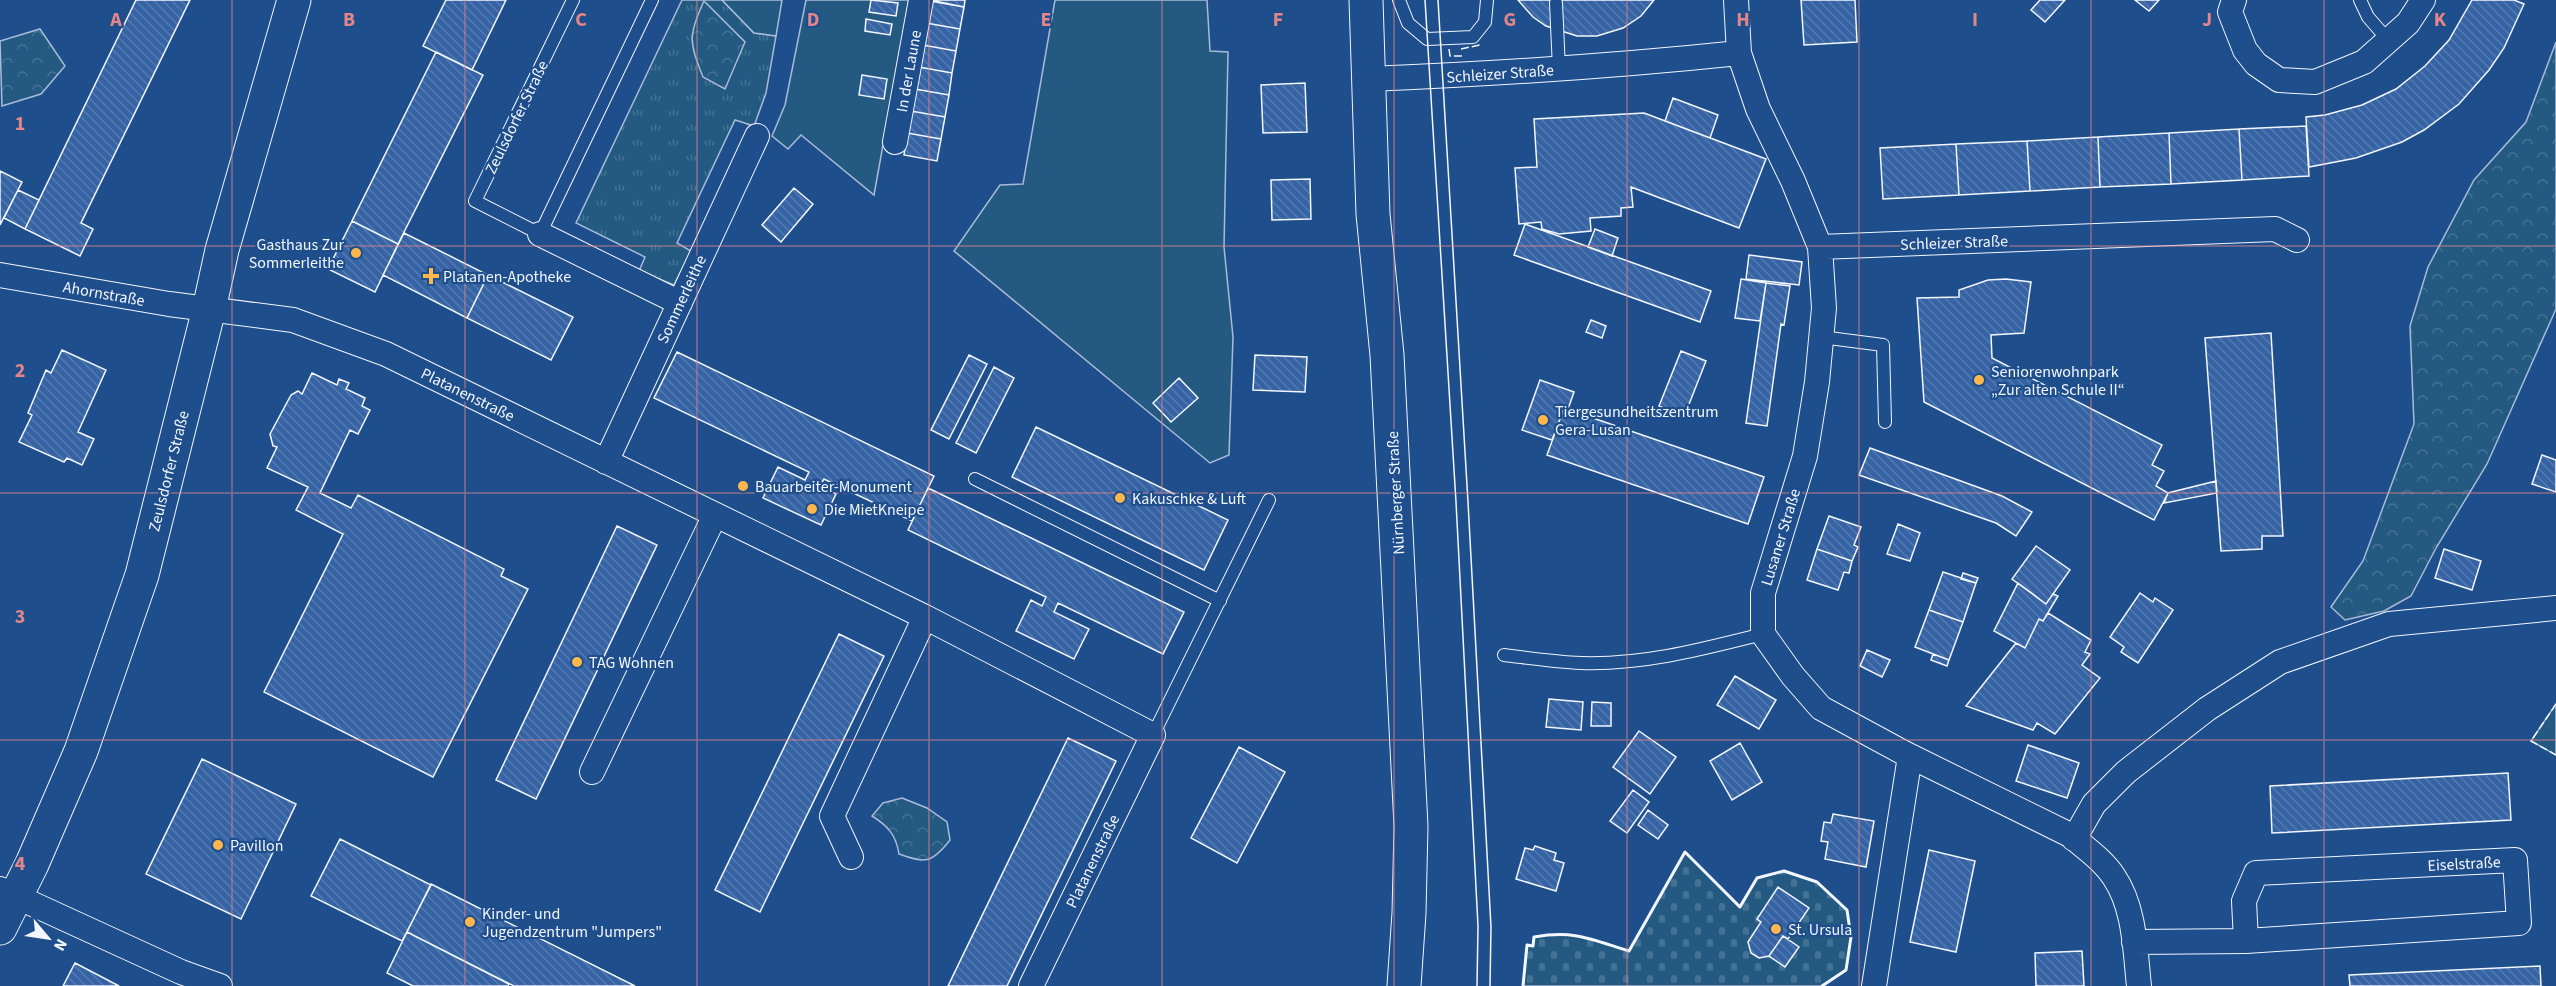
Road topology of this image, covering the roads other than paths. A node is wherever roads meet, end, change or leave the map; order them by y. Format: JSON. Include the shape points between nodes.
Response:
{"nodes":[{"id":1,"x":294,"y":0,"type":"edge"},
{"id":2,"x":573,"y":0,"type":"edge"},
{"id":3,"x":652,"y":0,"type":"edge"},
{"id":4,"x":921,"y":0,"type":"edge"},
{"id":5,"x":1366,"y":0,"type":"edge"},
{"id":6,"x":1399,"y":0,"type":"edge"},
{"id":7,"x":1487,"y":0,"type":"edge"},
{"id":8,"x":1736,"y":0,"type":"edge"},
{"id":9,"x":2234,"y":0,"type":"edge"},
{"id":10,"x":2360,"y":0,"type":"edge"},
{"id":11,"x":2424,"y":0,"type":"edge"},
{"id":12,"x":1556,"y":3,"type":"dead end"},
{"id":13,"x":2389,"y":41,"type":"junction"},
{"id":14,"x":1739,"y":53,"type":"junction"},
{"id":15,"x":1559,"y":69,"type":"junction"},
{"id":16,"x":1368,"y":80,"type":"junction"},
{"id":17,"x":757,"y":136,"type":"dead end"},
{"id":18,"x":895,"y":142,"type":"dead end"},
{"id":19,"x":540,"y":234,"type":"junction"},
{"id":20,"x":2297,"y":240,"type":"dead end"},
{"id":21,"x":1820,"y":247,"type":"junction"},
{"id":22,"x":0,"y":275,"type":"edge"},
{"id":23,"x":680,"y":303,"type":"junction"},
{"id":24,"x":209,"y":309,"type":"junction"},
{"id":25,"x":1821,"y":337,"type":"junction"},
{"id":26,"x":1885,"y":422,"type":"dead end"},
{"id":27,"x":606,"y":462,"type":"junction"},
{"id":28,"x":975,"y":479,"type":"dead end"},
{"id":29,"x":1269,"y":500,"type":"dead end"},
{"id":30,"x":715,"y":515,"type":"junction"},
{"id":31,"x":1220,"y":601,"type":"junction"},
{"id":32,"x":2556,"y":609,"type":"edge"},
{"id":33,"x":925,"y":617,"type":"junction"},
{"id":34,"x":1763,"y":634,"type":"junction"},
{"id":35,"x":1504,"y":655,"type":"dead end"},
{"id":36,"x":1153,"y":735,"type":"junction"},
{"id":37,"x":1910,"y":756,"type":"junction"},
{"id":38,"x":592,"y":772,"type":"dead end"},
{"id":39,"x":2074,"y":838,"type":"junction"},
{"id":40,"x":851,"y":857,"type":"dead end"},
{"id":41,"x":8,"y":893,"type":"edge"},
{"id":42,"x":0,"y":928,"type":"edge"},
{"id":43,"x":2246,"y":940,"type":"junction"},
{"id":44,"x":2134,"y":942,"type":"junction"},
{"id":45,"x":220,"y":986,"type":"edge"},
{"id":46,"x":1031,"y":986,"type":"edge"},
{"id":47,"x":1404,"y":986,"type":"edge"},
{"id":48,"x":1874,"y":986,"type":"edge"},
{"id":49,"x":2139,"y":986,"type":"edge"}],
"edges":[{"from":1,"to":24,"type":"main road","name":"Zeulsdorfer Straße","via":[[222,250]]},
{"from":2,"to":19,"type":"lane","name":"Zeulsdorfer Straße","via":[[475,201]]},
{"from":3,"to":19,"type":"lane"},
{"from":4,"to":18,"type":"street","name":"In der Laune"},
{"from":5,"to":16,"type":"main road","name":"Nürnberger Straße"},
{"from":6,"to":7,"type":"lane","via":[[1408,23],[1427,39],[1439,39],[1473,37],[1485,22]]},
{"from":8,"to":14,"type":"street"},
{"from":9,"to":13,"type":"street","via":[[2230,12],[2245,50],[2256,64],[2279,80],[2315,82],[2364,62]]},
{"from":10,"to":13,"type":"lane","via":[[2368,17]]},
{"from":11,"to":13,"type":"street"},
{"from":12,"to":15,"type":"lane"},
{"from":14,"to":15,"type":"street","name":"Schleizer Straße"},
{"from":14,"to":21,"type":"street","via":[[1758,108]]},
{"from":15,"to":16,"type":"street","name":"Schleizer Straße"},
{"from":16,"to":47,"type":"main road","name":"Nürnberger Straße","via":[[1374,214],[1388,355],[1410,802]]},
{"from":17,"to":23,"type":"street","name":"Sommerleithe"},
{"from":19,"to":23,"type":"street","name":"Zeulsdorfer Straße"},
{"from":20,"to":21,"type":"street","name":"Schleizer Straße","via":[[2275,229]]},
{"from":21,"to":25,"type":"street","name":"Lusaner Straße","via":[[1824,308]]},
{"from":22,"to":24,"type":"street","name":"Ahornstraße"},
{"from":23,"to":27,"type":"street","name":"Sommerleithe"},
{"from":24,"to":27,"type":"street","name":"Platanenstraße","via":[[292,320],[386,354]]},
{"from":24,"to":41,"type":"main road","name":"Zeulsdorfer Straße","via":[[142,575],[81,751]]},
{"from":25,"to":26,"type":"lane","via":[[1883,345]]},
{"from":25,"to":34,"type":"street","name":"Lusaner Straße","via":[[1805,456],[1763,593]]},
{"from":27,"to":30,"type":"street","name":"Platanenstraße"},
{"from":28,"to":31,"type":"lane"},
{"from":29,"to":31,"type":"lane","name":"Platanenstraße"},
{"from":30,"to":33,"type":"street","name":"Platanenstraße"},
{"from":30,"to":38,"type":"street"},
{"from":31,"to":36,"type":"lane","name":"Platanenstraße"},
{"from":32,"to":39,"type":"street","via":[[2389,624],[2280,662],[2206,709],[2126,772],[2094,804]]},
{"from":33,"to":36,"type":"street","name":"Platanenstraße"},
{"from":33,"to":40,"type":"street","via":[[832,816]]},
{"from":34,"to":35,"type":"lane","via":[[1683,654],[1627,662],[1581,663]]},
{"from":34,"to":37,"type":"street","via":[[1821,708]]},
{"from":36,"to":46,"type":"street","name":"Platanenstraße"},
{"from":37,"to":39,"type":"street"},
{"from":37,"to":48,"type":"street"},
{"from":39,"to":44,"type":"street","via":[[2114,877],[2130,912]]},
{"from":41,"to":42,"type":"main road","name":"Zeulsdorfer Straße"},
{"from":41,"to":45,"type":"street"},
{"from":43,"to":43,"type":"street","name":"Eiselstraße","via":[[2518,923],[2515,860],[2256,873],[2244,901]]},
{"from":43,"to":44,"type":"street","name":"Eiselstraße"},
{"from":44,"to":49,"type":"street"}]}
